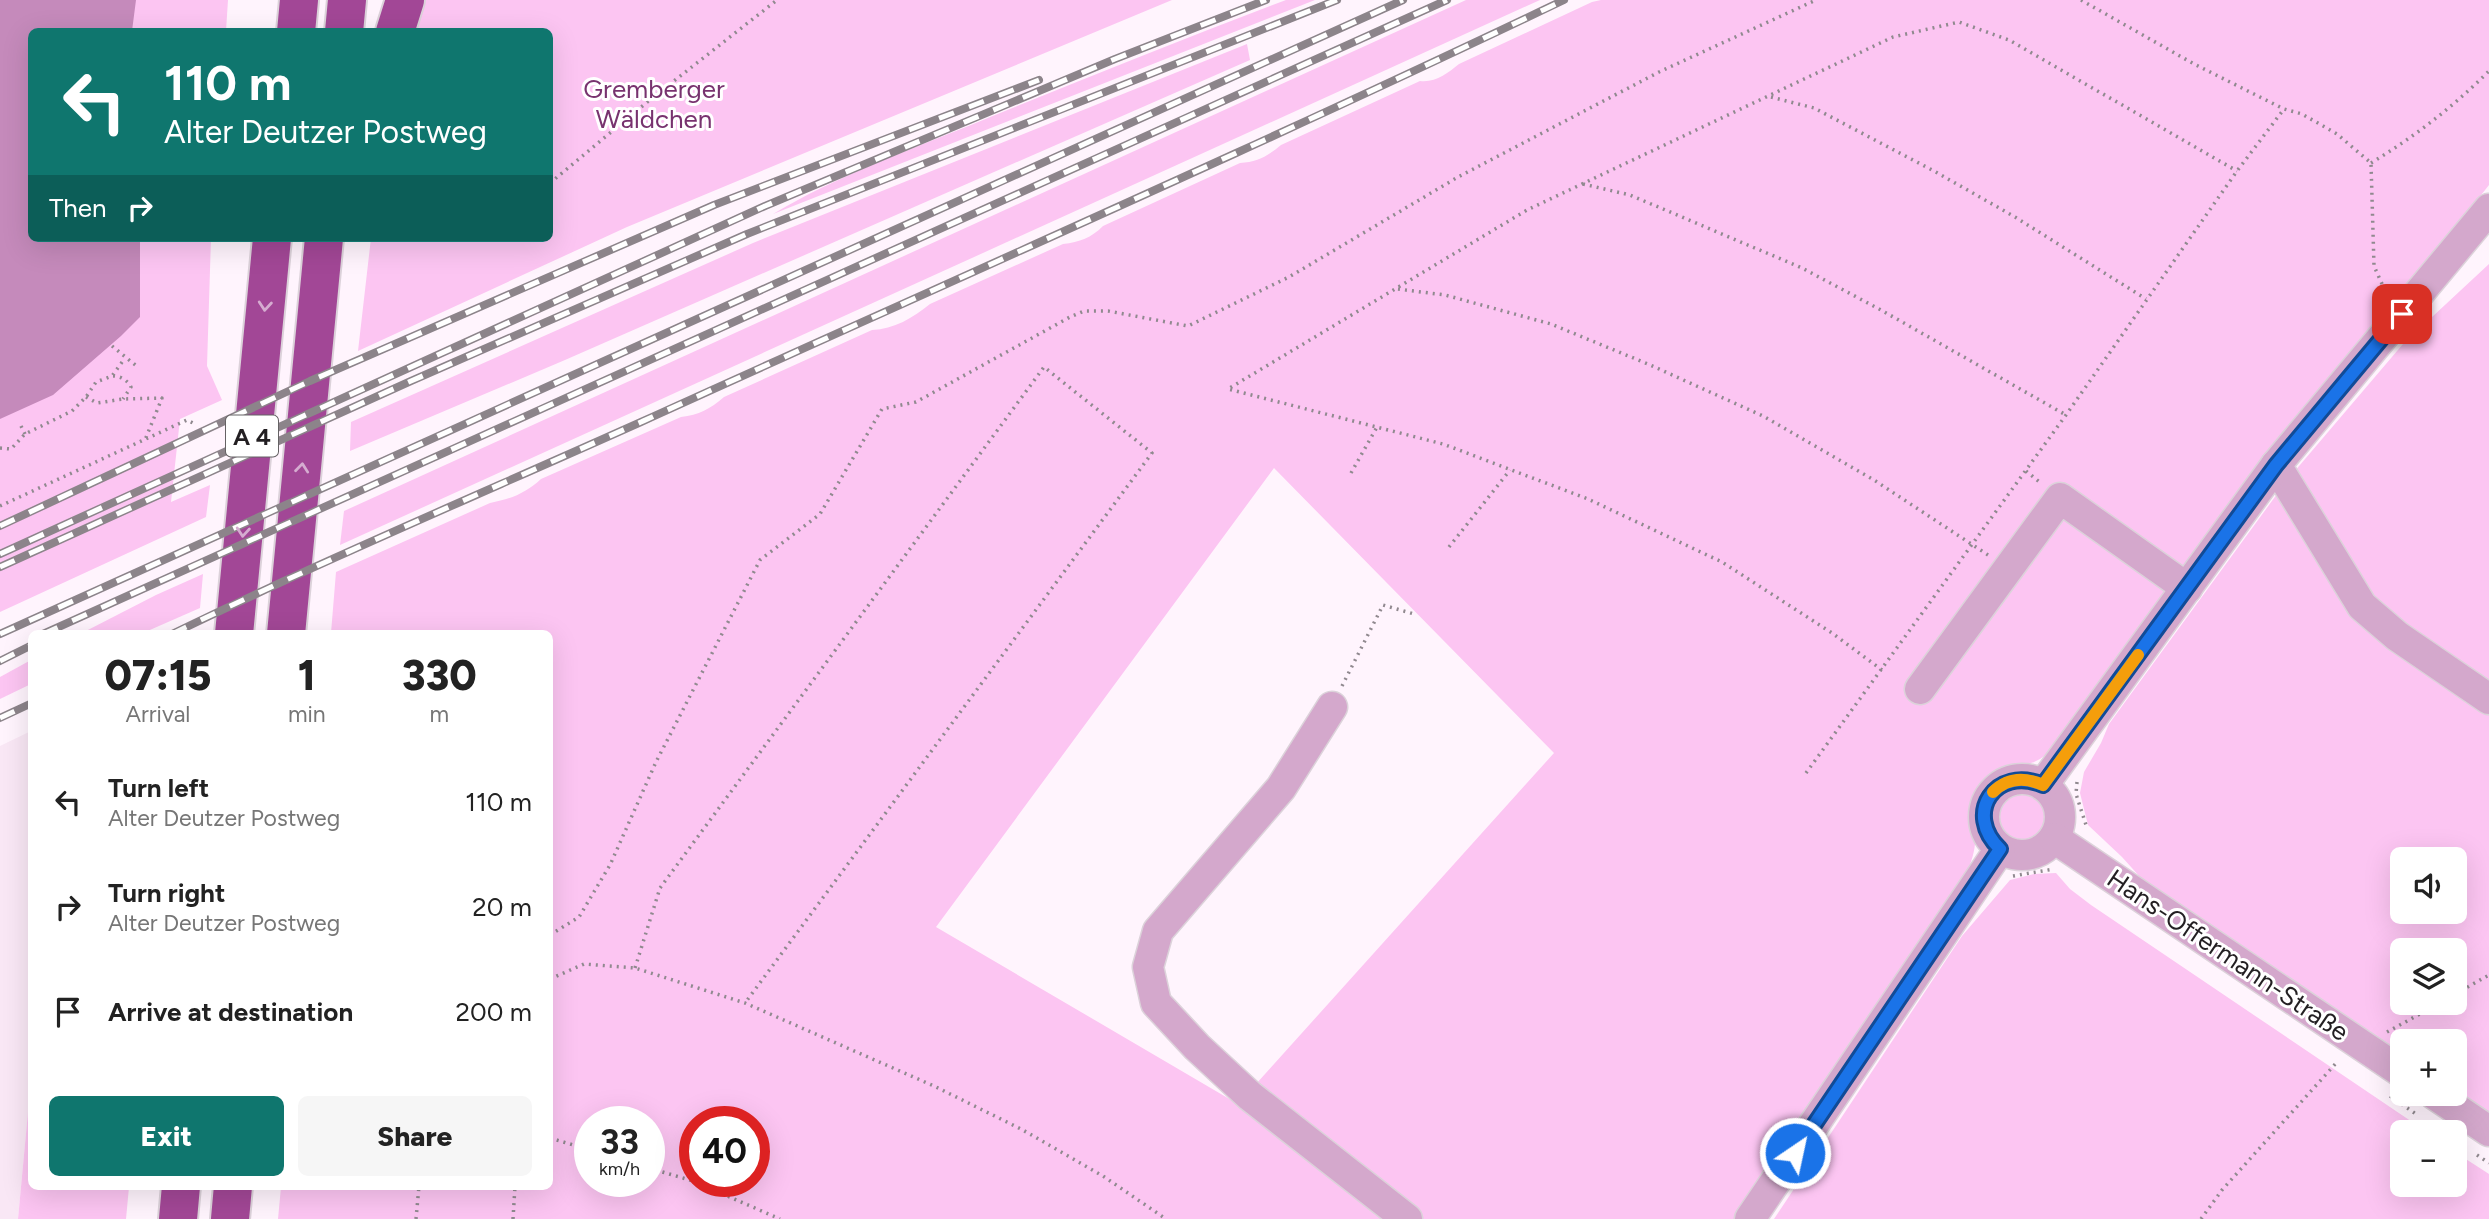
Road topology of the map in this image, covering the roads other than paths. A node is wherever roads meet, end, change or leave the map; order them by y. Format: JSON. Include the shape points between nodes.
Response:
{"nodes":[{"id":1,"x":347,"y":0,"type":"edge"},
{"id":2,"x":381,"y":0,"type":"edge"},
{"id":3,"x":405,"y":0,"type":"edge"},
{"id":4,"x":344,"y":28,"type":"edge"},
{"id":5,"x":378,"y":28,"type":"edge"},
{"id":6,"x":397,"y":28,"type":"edge"},
{"id":7,"x":2489,"y":209,"type":"edge"},
{"id":8,"x":272,"y":242,"type":"edge"},
{"id":9,"x":324,"y":242,"type":"edge"},
{"id":10,"x":340,"y":242,"type":"edge"},
{"id":11,"x":314,"y":342,"type":"junction"},
{"id":12,"x":2276,"y":465,"type":"junction"},
{"id":13,"x":2187,"y":588,"type":"junction"},
{"id":14,"x":234,"y":630,"type":"edge"},
{"id":15,"x":286,"y":630,"type":"edge"},
{"id":16,"x":1920,"y":689,"type":"dead end"},
{"id":17,"x":2489,"y":699,"type":"edge"},
{"id":18,"x":1332,"y":707,"type":"road end"},
{"id":19,"x":2043,"y":785,"type":"junction"},
{"id":20,"x":2054,"y":838,"type":"junction"},
{"id":21,"x":2000,"y":849,"type":"junction"},
{"id":22,"x":2390,"y":1064,"type":"edge"},
{"id":23,"x":2452,"y":1106,"type":"edge"},
{"id":24,"x":2489,"y":1131,"type":"edge"},
{"id":25,"x":181,"y":1190,"type":"edge"},
{"id":26,"x":233,"y":1190,"type":"edge"},
{"id":27,"x":178,"y":1219,"type":"edge"},
{"id":28,"x":230,"y":1219,"type":"edge"},
{"id":29,"x":1407,"y":1219,"type":"edge"},
{"id":30,"x":1751,"y":1219,"type":"edge"}],
"edges":[{"from":1,"to":4,"type":"highway"},
{"from":2,"to":5,"type":"highway"},
{"from":3,"to":6,"type":"highway"},
{"from":7,"to":12,"type":"street"},
{"from":8,"to":14,"type":"highway","number":"A 4","one_way":true},
{"from":9,"to":11,"type":"highway","number":"A 4"},
{"from":10,"to":11,"type":"highway"},
{"from":15,"to":11,"type":"highway","number":"A 4","one_way":true},
{"from":12,"to":13,"type":"street"},
{"from":12,"to":17,"type":"street","via":[[2362,606],[2397,636]]},
{"from":13,"to":16,"type":"street","via":[[2060,498]]},
{"from":13,"to":19,"type":"street"},
{"from":18,"to":29,"type":"street","via":[[1281,788],[1158,931],[1148,967],[1156,1003],[1197,1047],[1250,1096]]},
{"from":19,"to":20,"type":"street","via":[[2060,809]]},
{"from":19,"to":21,"type":"street","via":[[2014,779],[1990,796],[1984,825],[1989,839]]},
{"from":20,"to":21,"type":"street","via":[[2030,855]]},
{"from":20,"to":22,"type":"street","name":"Hans-Offermann-Straße"},
{"from":21,"to":30,"type":"street"},
{"from":23,"to":24,"type":"street"},
{"from":25,"to":27,"type":"highway"},
{"from":26,"to":28,"type":"highway"}]}
